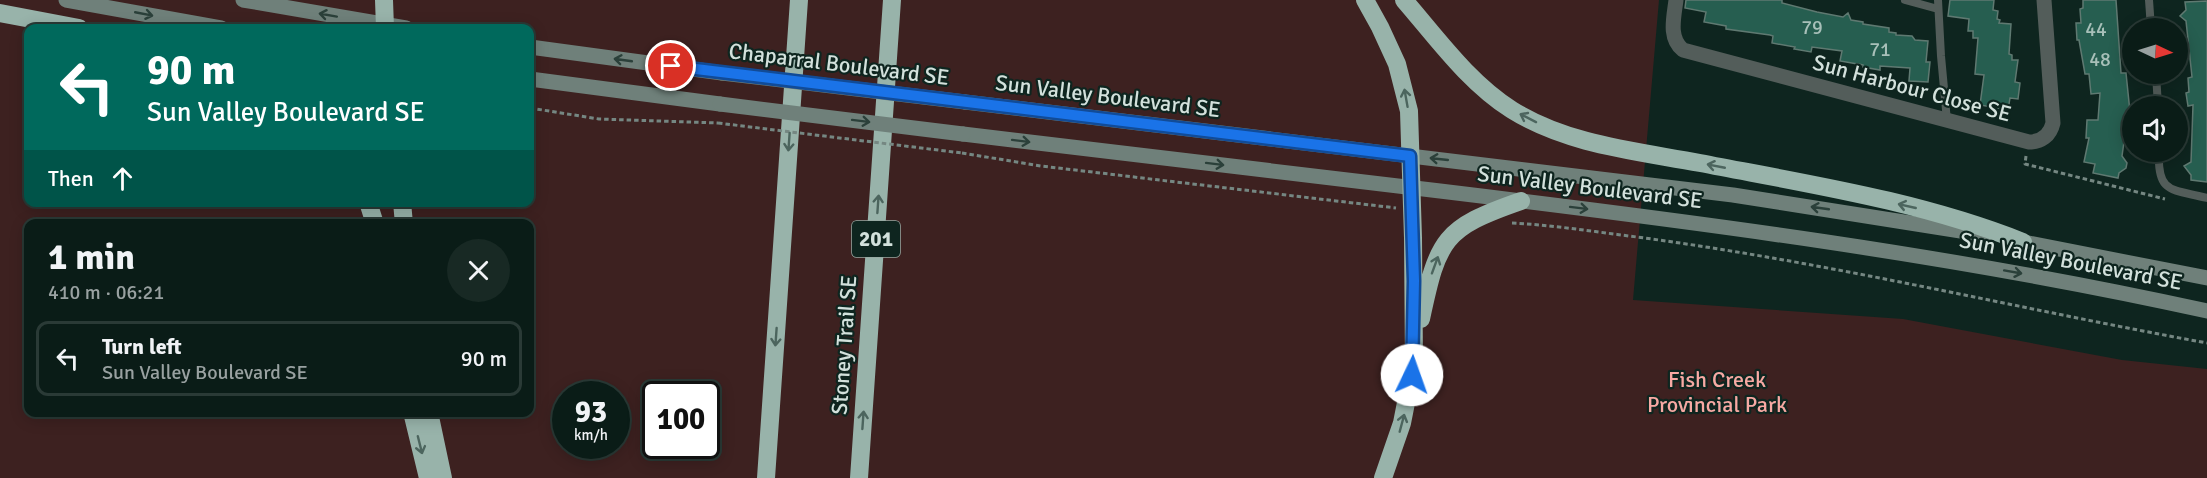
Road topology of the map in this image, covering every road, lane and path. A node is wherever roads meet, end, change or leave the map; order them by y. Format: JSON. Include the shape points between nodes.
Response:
{"nodes":[{"id":1,"x":66,"y":0,"type":"edge"},
{"id":2,"x":243,"y":0,"type":"edge"},
{"id":3,"x":384,"y":0,"type":"edge"},
{"id":4,"x":799,"y":0,"type":"edge"},
{"id":5,"x":892,"y":0,"type":"edge"},
{"id":6,"x":1365,"y":0,"type":"edge"},
{"id":7,"x":1404,"y":0,"type":"edge"},
{"id":8,"x":1676,"y":0,"type":"edge"},
{"id":9,"x":1905,"y":0,"type":"edge"},
{"id":10,"x":2044,"y":0,"type":"edge"},
{"id":11,"x":2149,"y":0,"type":"edge"},
{"id":12,"x":1938,"y":4,"type":"edge"},
{"id":13,"x":0,"y":13,"type":"edge"},
{"id":14,"x":2150,"y":18,"type":"edge"},
{"id":15,"x":58,"y":24,"type":"edge"},
{"id":16,"x":199,"y":24,"type":"edge"},
{"id":17,"x":369,"y":24,"type":"edge"},
{"id":18,"x":385,"y":24,"type":"edge"},
{"id":19,"x":534,"y":48,"type":"edge"},
{"id":20,"x":534,"y":80,"type":"edge"},
{"id":21,"x":965,"y":102,"type":"joint"},
{"id":22,"x":534,"y":109,"type":"edge"},
{"id":23,"x":1947,"y":122,"type":"junction"},
{"id":24,"x":2029,"y":142,"type":"junction"},
{"id":25,"x":1410,"y":156,"type":"junction"},
{"id":26,"x":2158,"y":162,"type":"edge"},
{"id":27,"x":1411,"y":187,"type":"junction"},
{"id":28,"x":2207,"y":198,"type":"edge"},
{"id":29,"x":1521,"y":201,"type":"junction"},
{"id":30,"x":2173,"y":202,"type":"dead end"},
{"id":31,"x":1398,"y":208,"type":"dead end"},
{"id":32,"x":1504,"y":223,"type":"dead end"},
{"id":33,"x":2022,"y":242,"type":"junction"},
{"id":34,"x":2207,"y":278,"type":"edge"},
{"id":35,"x":2207,"y":311,"type":"edge"},
{"id":36,"x":2207,"y":343,"type":"edge"},
{"id":37,"x":1414,"y":363,"type":"junction"},
{"id":38,"x":412,"y":417,"type":"edge"},
{"id":39,"x":430,"y":417,"type":"edge"},
{"id":40,"x":428,"y":478,"type":"edge"},
{"id":41,"x":443,"y":478,"type":"edge"},
{"id":42,"x":766,"y":478,"type":"edge"},
{"id":43,"x":859,"y":478,"type":"edge"},
{"id":44,"x":1383,"y":478,"type":"edge"}],
"edges":[{"from":1,"to":16,"type":"main road","one_way":true},
{"from":17,"to":2,"type":"main road","one_way":true},
{"from":3,"to":18,"type":"highway"},
{"from":4,"to":42,"type":"highway","one_way":true},
{"from":43,"to":5,"type":"highway","name":"Stoney Trail SE","number":"201","one_way":true},
{"from":25,"to":6,"type":"highway","one_way":true,"via":[[1409,111],[1403,82],[1388,42]]},
{"from":33,"to":7,"type":"highway","one_way":true,"via":[[1978,224],[1914,207],[1628,150],[1551,129],[1511,109],[1480,84]]},
{"from":8,"to":23,"type":"street","name":"Sun Harbour Close SE","via":[[1673,35],[1683,50]]},
{"from":9,"to":12,"type":"lane"},
{"from":10,"to":24,"type":"street","name":"Sun Harbour Close SE","via":[[2052,123],[2046,137]]},
{"from":11,"to":14,"type":"lane"},
{"from":12,"to":23,"type":"lane"},
{"from":13,"to":15,"type":"highway"},
{"from":21,"to":19,"type":"main road","name":"Chaparral Boulevard SE","one_way":true,"bridge":true},
{"from":20,"to":27,"type":"main road","name":"Sun Valley Boulevard SE","one_way":true,"bridge":true},
{"from":21,"to":25,"type":"main road","name":"Sun Valley Boulevard SE"},
{"from":22,"to":31,"type":"path","bridge":true,"via":[[599,119],[718,123]]},
{"from":23,"to":24,"type":"street","name":"Sun Harbour Close SE"},
{"from":24,"to":30,"type":"path","via":[[2025,164]]},
{"from":25,"to":27,"type":"highway"},
{"from":33,"to":25,"type":"main road","name":"Sun Valley Boulevard SE","one_way":true,"via":[[1733,195]]},
{"from":26,"to":28,"type":"lane","via":[[2161,180],[2169,189]]},
{"from":27,"to":29,"type":"main road","name":"Sun Valley Boulevard SE"},
{"from":27,"to":37,"type":"highway"},
{"from":29,"to":35,"type":"main road","name":"Sun Valley Boulevard SE","one_way":true,"via":[[1891,251]]},
{"from":37,"to":29,"type":"highway","one_way":true,"via":[[1431,274],[1443,246],[1474,218]]},
{"from":32,"to":36,"type":"path","via":[[1755,254]]},
{"from":33,"to":34,"type":"main road","name":"Sun Valley Boulevard SE"},
{"from":44,"to":37,"type":"highway","one_way":true,"via":[[1402,423]]},
{"from":38,"to":40,"type":"highway","one_way":true},
{"from":39,"to":41,"type":"highway"}]}
